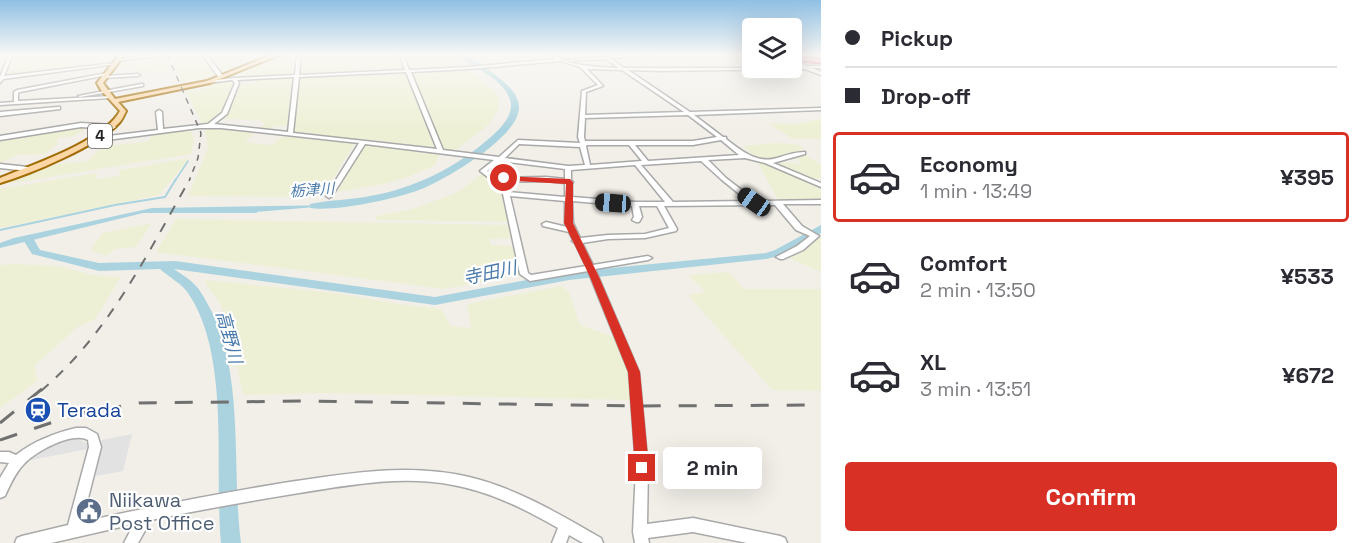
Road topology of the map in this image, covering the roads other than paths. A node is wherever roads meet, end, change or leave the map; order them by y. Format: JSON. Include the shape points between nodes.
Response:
{"nodes":[{"id":1,"x":82,"y":79,"type":"edge"},
{"id":2,"x":103,"y":79,"type":"edge"},
{"id":3,"x":215,"y":79,"type":"edge"},
{"id":4,"x":230,"y":79,"type":"edge"},
{"id":5,"x":233,"y":79,"type":"edge"},
{"id":6,"x":298,"y":79,"type":"edge"},
{"id":7,"x":411,"y":79,"type":"edge"},
{"id":8,"x":595,"y":79,"type":"edge"},
{"id":9,"x":639,"y":79,"type":"edge"},
{"id":10,"x":208,"y":82,"type":"junction"},
{"id":11,"x":141,"y":85,"type":"dead end"},
{"id":12,"x":41,"y":87,"type":"junction"},
{"id":13,"x":104,"y":91,"type":"junction"},
{"id":14,"x":45,"y":92,"type":"dead end"},
{"id":15,"x":112,"y":99,"type":"junction"},
{"id":16,"x":76,"y":100,"type":"junction"},
{"id":17,"x":16,"y":101,"type":"junction"},
{"id":18,"x":62,"y":101,"type":"junction"},
{"id":19,"x":0,"y":104,"type":"edge"},
{"id":20,"x":821,"y":109,"type":"edge"},
{"id":21,"x":159,"y":112,"type":"dead end"},
{"id":22,"x":0,"y":114,"type":"edge"},
{"id":23,"x":690,"y":114,"type":"junction"},
{"id":24,"x":582,"y":117,"type":"junction"},
{"id":25,"x":209,"y":126,"type":"junction"},
{"id":26,"x":113,"y":127,"type":"junction"},
{"id":27,"x":161,"y":131,"type":"junction"},
{"id":28,"x":290,"y":134,"type":"junction"},
{"id":29,"x":0,"y":138,"type":"edge"},
{"id":30,"x":724,"y":138,"type":"junction"},
{"id":31,"x":92,"y":140,"type":"junction"},
{"id":32,"x":363,"y":142,"type":"junction"},
{"id":33,"x":631,"y":143,"type":"junction"},
{"id":34,"x":584,"y":144,"type":"junction"},
{"id":35,"x":441,"y":151,"type":"junction"},
{"id":36,"x":803,"y":153,"type":"dead end"},
{"id":37,"x":745,"y":156,"type":"junction"},
{"id":38,"x":501,"y":158,"type":"junction"},
{"id":39,"x":703,"y":159,"type":"junction"},
{"id":40,"x":767,"y":162,"type":"junction"},
{"id":41,"x":647,"y":163,"type":"junction"},
{"id":42,"x":637,"y":164,"type":"junction"},
{"id":43,"x":0,"y":166,"type":"edge"},
{"id":44,"x":588,"y":167,"type":"junction"},
{"id":45,"x":568,"y":168,"type":"junction"},
{"id":46,"x":28,"y":169,"type":"junction"},
{"id":47,"x":495,"y":180,"type":"junction"},
{"id":48,"x":821,"y":180,"type":"edge"},
{"id":49,"x":0,"y":181,"type":"edge"},
{"id":50,"x":811,"y":181,"type":"junction"},
{"id":51,"x":570,"y":182,"type":"junction"},
{"id":52,"x":821,"y":185,"type":"edge"},
{"id":53,"x":506,"y":194,"type":"junction"},
{"id":54,"x":329,"y":196,"type":"dead end"},
{"id":55,"x":568,"y":200,"type":"junction"},
{"id":56,"x":754,"y":202,"type":"junction"},
{"id":57,"x":777,"y":202,"type":"junction"},
{"id":58,"x":821,"y":202,"type":"edge"},
{"id":59,"x":634,"y":204,"type":"junction"},
{"id":60,"x":660,"y":204,"type":"junction"},
{"id":61,"x":670,"y":204,"type":"junction"},
{"id":62,"x":636,"y":220,"type":"dead end"},
{"id":63,"x":546,"y":224,"type":"dead end"},
{"id":64,"x":572,"y":230,"type":"junction"},
{"id":65,"x":818,"y":235,"type":"edge"},
{"id":66,"x":576,"y":241,"type":"junction"},
{"id":67,"x":780,"y":257,"type":"dead end"},
{"id":68,"x":648,"y":258,"type":"dead end"},
{"id":69,"x":591,"y":272,"type":"junction"},
{"id":70,"x":0,"y":457,"type":"edge"},
{"id":71,"x":18,"y":461,"type":"junction"},
{"id":72,"x":0,"y":492,"type":"edge"},
{"id":73,"x":147,"y":514,"type":"junction"},
{"id":74,"x":566,"y":525,"type":"junction"},
{"id":75,"x":63,"y":536,"type":"edge"},
{"id":76,"x":641,"y":537,"type":"edge"},
{"id":77,"x":22,"y":543,"type":"edge"},
{"id":78,"x":131,"y":543,"type":"edge"},
{"id":79,"x":559,"y":543,"type":"edge"},
{"id":80,"x":596,"y":543,"type":"edge"},
{"id":81,"x":780,"y":543,"type":"edge"}],
"edges":[{"from":1,"to":12,"type":"street"},
{"from":2,"to":13,"type":"main road","via":[[100,83]]},
{"from":3,"to":10,"type":"main road"},
{"from":4,"to":10,"type":"street"},
{"from":5,"to":25,"type":"street","via":[[237,83],[224,114]]},
{"from":6,"to":28,"type":"street"},
{"from":7,"to":35,"type":"street"},
{"from":8,"to":24,"type":"street","via":[[601,86],[584,91]]},
{"from":9,"to":23,"type":"street"},
{"from":10,"to":15,"type":"main road"},
{"from":11,"to":13,"type":"street"},
{"from":12,"to":14,"type":"street"},
{"from":12,"to":17,"type":"street","via":[[16,92]]},
{"from":13,"to":15,"type":"main road"},
{"from":13,"to":16,"type":"street"},
{"from":15,"to":16,"type":"street"},
{"from":15,"to":26,"type":"main road","number":"4","via":[[123,111]]},
{"from":16,"to":18,"type":"street"},
{"from":17,"to":18,"type":"street"},
{"from":17,"to":19,"type":"street"},
{"from":18,"to":22,"type":"street","via":[[59,111]]},
{"from":20,"to":23,"type":"street"},
{"from":21,"to":27,"type":"street"},
{"from":23,"to":24,"type":"street"},
{"from":23,"to":30,"type":"street"},
{"from":24,"to":34,"type":"street"},
{"from":25,"to":27,"type":"street"},
{"from":25,"to":28,"type":"street"},
{"from":26,"to":29,"type":"street","via":[[81,125]]},
{"from":26,"to":31,"type":"main road","number":"4"},
{"from":27,"to":31,"type":"street"},
{"from":28,"to":32,"type":"street"},
{"from":30,"to":33,"type":"street","via":[[693,143]]},
{"from":30,"to":37,"type":"street"},
{"from":31,"to":46,"type":"main road","number":"4"},
{"from":32,"to":35,"type":"street"},
{"from":32,"to":54,"type":"street"},
{"from":33,"to":34,"type":"street"},
{"from":33,"to":41,"type":"street"},
{"from":34,"to":38,"type":"street","via":[[518,142]]},
{"from":34,"to":44,"type":"street"},
{"from":35,"to":38,"type":"street"},
{"from":36,"to":40,"type":"street"},
{"from":37,"to":39,"type":"street"},
{"from":37,"to":40,"type":"street"},
{"from":38,"to":45,"type":"street"},
{"from":38,"to":47,"type":"street","via":[[483,171]]},
{"from":39,"to":41,"type":"street"},
{"from":39,"to":56,"type":"street"},
{"from":40,"to":50,"type":"street"},
{"from":41,"to":42,"type":"street"},
{"from":42,"to":44,"type":"street"},
{"from":42,"to":61,"type":"street"},
{"from":43,"to":46,"type":"street"},
{"from":44,"to":45,"type":"street"},
{"from":45,"to":51,"type":"street"},
{"from":46,"to":49,"type":"main road","number":"4"},
{"from":47,"to":51,"type":"street"},
{"from":47,"to":53,"type":"street"},
{"from":48,"to":50,"type":"street"},
{"from":50,"to":52,"type":"street"},
{"from":51,"to":55,"type":"street"},
{"from":53,"to":55,"type":"street"},
{"from":53,"to":69,"type":"street","via":[[526,277]]},
{"from":55,"to":59,"type":"street"},
{"from":55,"to":64,"type":"street"},
{"from":56,"to":57,"type":"street"},
{"from":56,"to":61,"type":"street"},
{"from":57,"to":58,"type":"street"},
{"from":57,"to":65,"type":"street","via":[[799,228]]},
{"from":59,"to":60,"type":"street"},
{"from":59,"to":62,"type":"street"},
{"from":60,"to":61,"type":"street"},
{"from":60,"to":66,"type":"street","via":[[673,229],[645,236]]},
{"from":63,"to":64,"type":"street"},
{"from":64,"to":66,"type":"street"},
{"from":65,"to":67,"type":"street"},
{"from":66,"to":69,"type":"street"},
{"from":68,"to":69,"type":"street"},
{"from":69,"to":76,"type":"street","via":[[634,372],[642,468]]},
{"from":70,"to":71,"type":"street"},
{"from":71,"to":72,"type":"street"},
{"from":71,"to":75,"type":"street","via":[[53,440],[77,433],[88,433],[96,440]]},
{"from":73,"to":74,"type":"street","via":[[370,476],[418,474],[490,488]]},
{"from":73,"to":75,"type":"street"},
{"from":73,"to":78,"type":"street"},
{"from":74,"to":79,"type":"street"},
{"from":74,"to":80,"type":"street"},
{"from":75,"to":77,"type":"street"},
{"from":76,"to":81,"type":"street","via":[[693,525]]}]}
